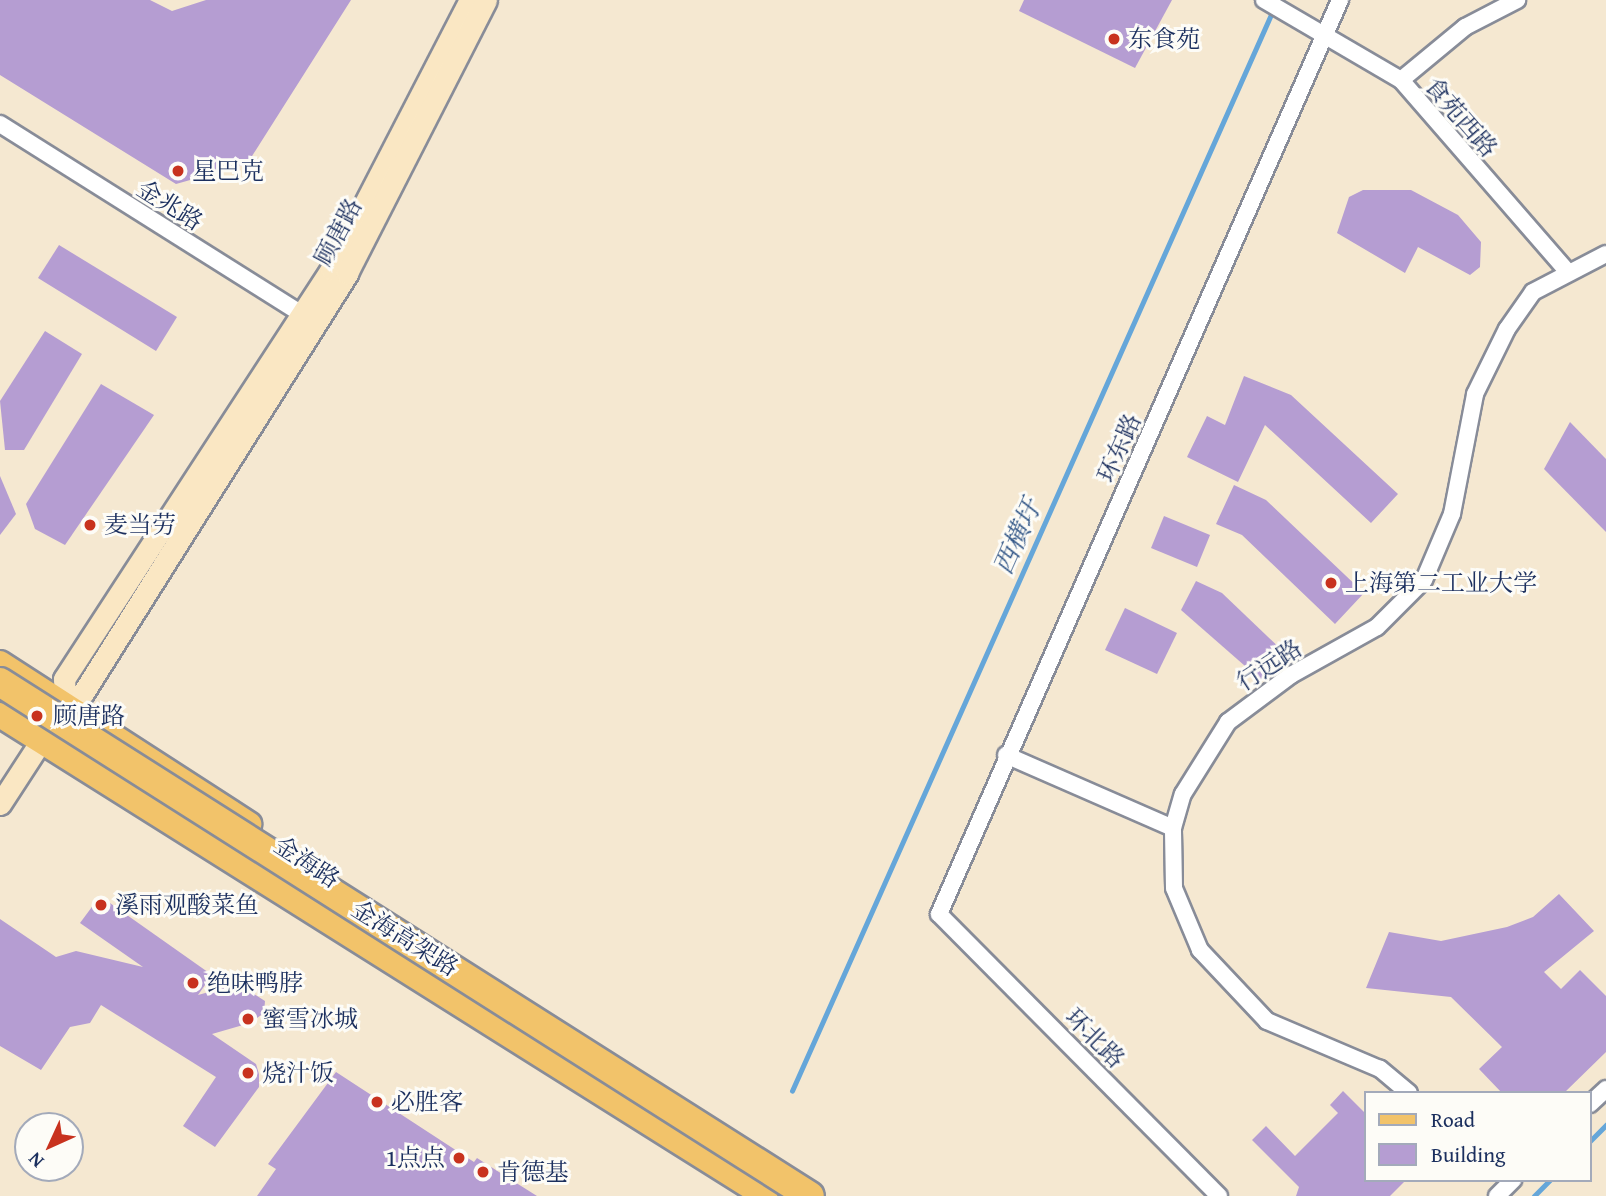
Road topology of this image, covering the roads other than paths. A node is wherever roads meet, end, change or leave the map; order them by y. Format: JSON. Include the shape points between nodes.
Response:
{"nodes":[{"id":1,"x":470,"y":0,"type":"edge"},
{"id":2,"x":486,"y":0,"type":"edge"},
{"id":3,"x":1264,"y":0,"type":"edge"},
{"id":4,"x":1340,"y":0,"type":"edge"},
{"id":5,"x":1517,"y":0,"type":"edge"},
{"id":6,"x":1325,"y":36,"type":"junction"},
{"id":7,"x":1401,"y":80,"type":"junction"},
{"id":8,"x":0,"y":124,"type":"edge"},
{"id":9,"x":1606,"y":254,"type":"edge"},
{"id":10,"x":1566,"y":270,"type":"junction"},
{"id":11,"x":309,"y":319,"type":"junction"},
{"id":12,"x":0,"y":663,"type":"edge"},
{"id":13,"x":0,"y":682,"type":"edge"},
{"id":14,"x":0,"y":699,"type":"edge"},
{"id":15,"x":65,"y":704,"type":"junction"},
{"id":16,"x":0,"y":715,"type":"edge"},
{"id":17,"x":39,"y":740,"type":"junction"},
{"id":18,"x":1006,"y":755,"type":"junction"},
{"id":19,"x":0,"y":804,"type":"edge"},
{"id":20,"x":1173,"y":828,"type":"junction"},
{"id":21,"x":939,"y":914,"type":"joint"},
{"id":22,"x":1606,"y":1089,"type":"edge"},
{"id":23,"x":1407,"y":1091,"type":"edge"},
{"id":24,"x":1592,"y":1102,"type":"edge"},
{"id":25,"x":765,"y":1196,"type":"edge"},
{"id":26,"x":782,"y":1196,"type":"edge"},
{"id":27,"x":810,"y":1196,"type":"edge"},
{"id":28,"x":827,"y":1196,"type":"edge"},
{"id":29,"x":1219,"y":1196,"type":"edge"}],
"edges":[{"from":1,"to":11,"type":"main road","name":"顾唐路"},
{"from":2,"to":11,"type":"main road","name":"顾唐路"},
{"from":3,"to":6,"type":"street","name":"食苑西路"},
{"from":4,"to":6,"type":"street","name":"环东路"},
{"from":5,"to":7,"type":"street","via":[[1465,27]]},
{"from":6,"to":7,"type":"street","name":"食苑西路"},
{"from":6,"to":18,"type":"street","name":"环东路"},
{"from":7,"to":10,"type":"street","name":"食苑西路"},
{"from":8,"to":11,"type":"street","name":"金兆路"},
{"from":9,"to":10,"type":"street","name":"行远路"},
{"from":10,"to":20,"type":"street","name":"行远路","via":[[1533,292],[1490,360],[1475,394],[1451,514],[1423,580],[1377,627],[1291,675],[1228,722],[1183,794]]},
{"from":11,"to":15,"type":"main road","name":"顾唐路","via":[[83,693]]},
{"from":12,"to":15,"type":"main road","name":"金海路"},
{"from":13,"to":27,"type":"highway","name":"金海高架路","bridge":true},
{"from":14,"to":26,"type":"highway","name":"金海高架路"},
{"from":15,"to":17,"type":"main road","name":"顾唐路"},
{"from":15,"to":28,"type":"main road","name":"金海路"},
{"from":16,"to":17,"type":"main road","name":"金海路"},
{"from":17,"to":19,"type":"main road","name":"顾唐路"},
{"from":17,"to":25,"type":"main road","name":"金海路"},
{"from":18,"to":20,"type":"street"},
{"from":18,"to":21,"type":"street","name":"环东路"},
{"from":20,"to":23,"type":"street","name":"行远路","via":[[1174,888],[1200,950],[1267,1021],[1380,1069]]},
{"from":21,"to":29,"type":"street","name":"环北路"},
{"from":22,"to":24,"type":"street"}]}
